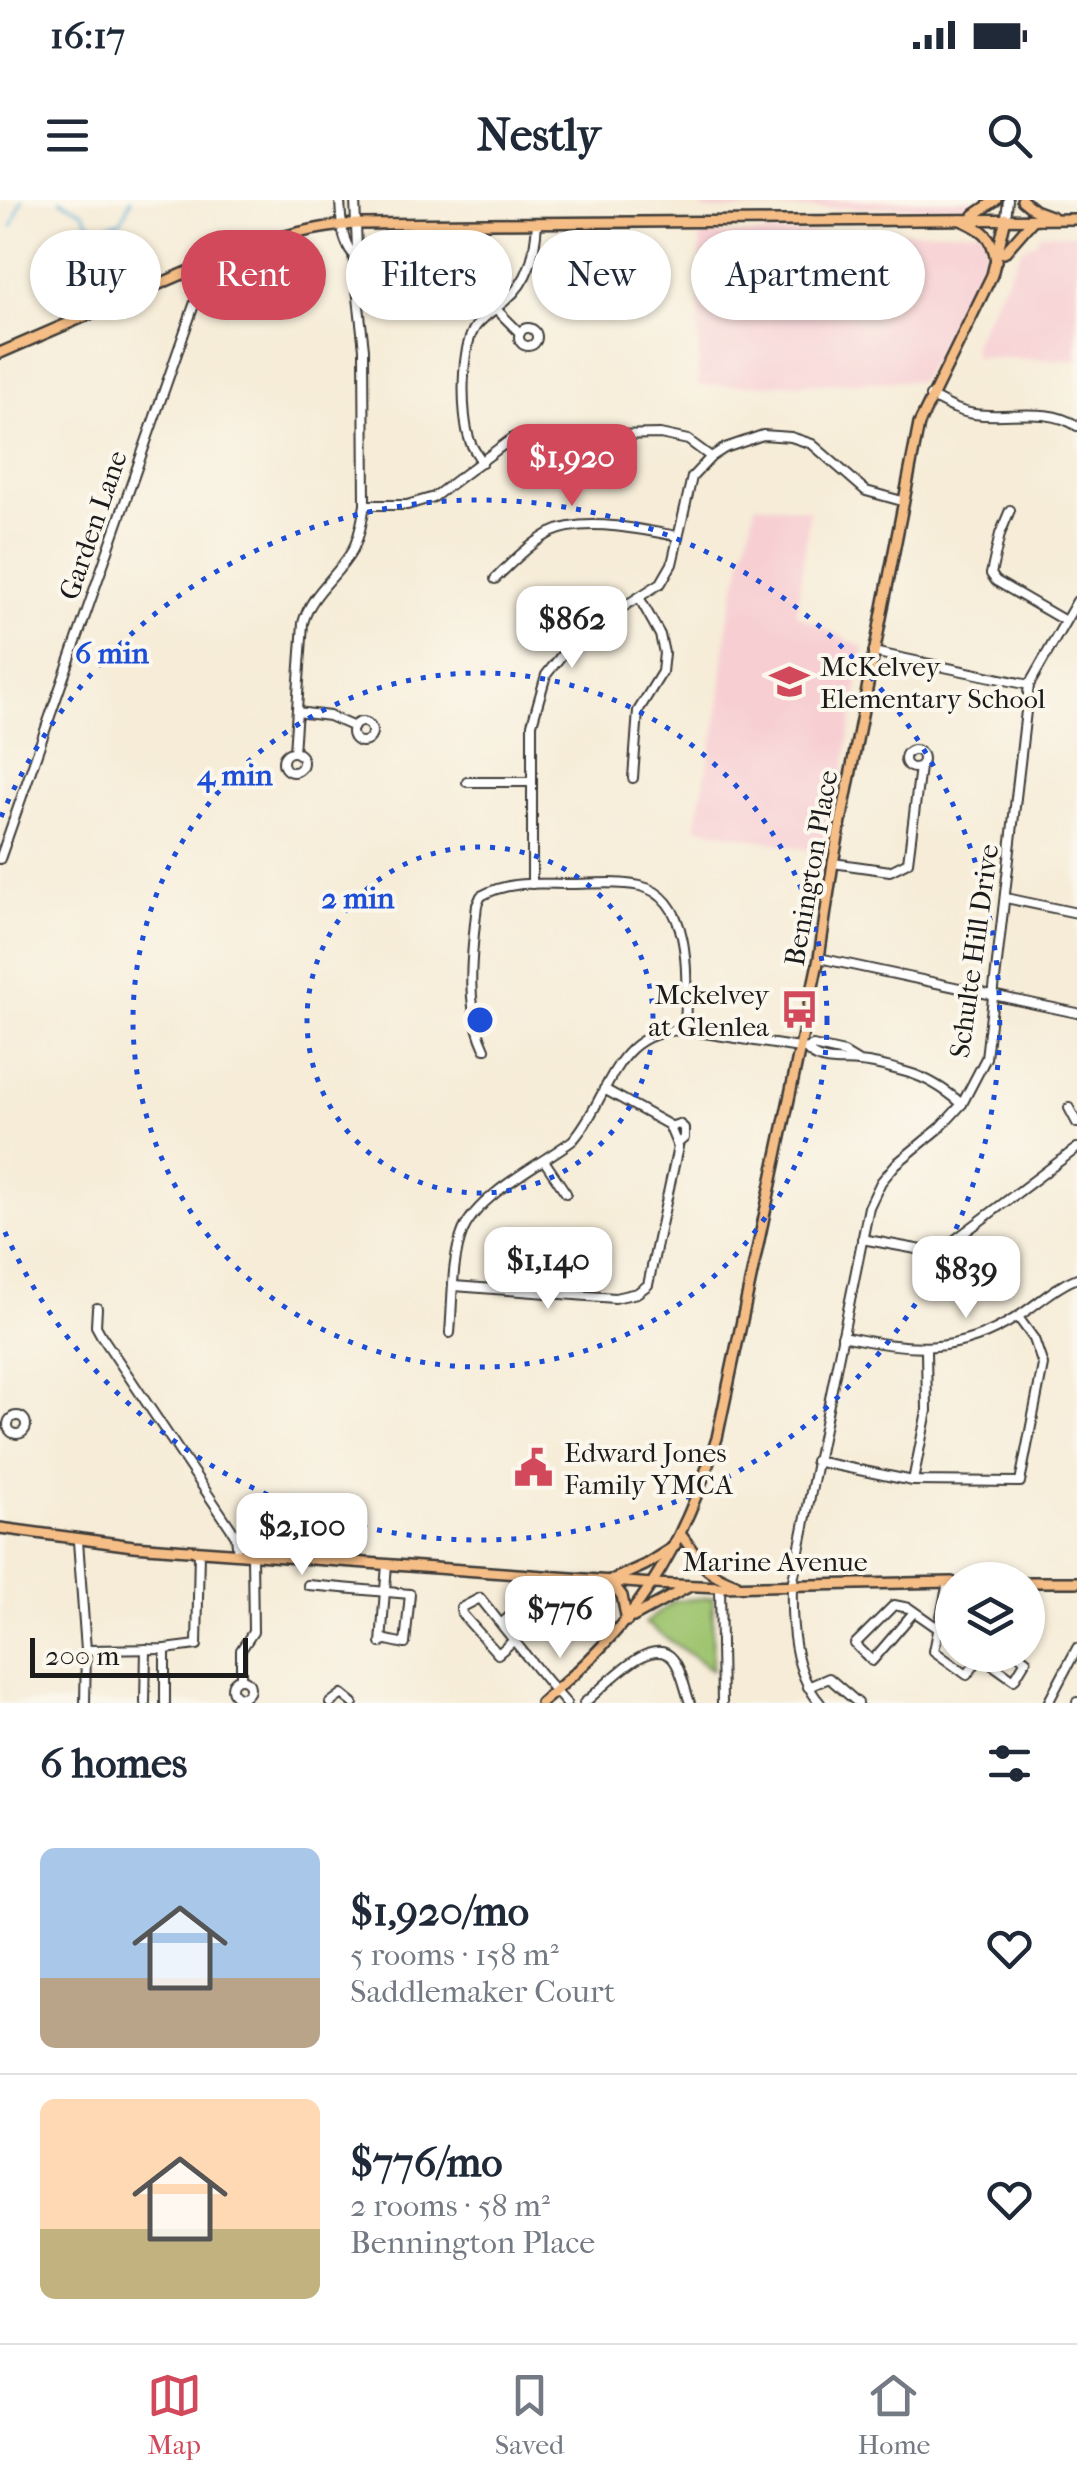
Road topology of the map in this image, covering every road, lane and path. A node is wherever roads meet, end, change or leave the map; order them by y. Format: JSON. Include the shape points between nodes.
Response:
{"nodes":[{"id":1,"x":340,"y":200,"type":"edge"},
{"id":2,"x":356,"y":200,"type":"edge"},
{"id":3,"x":996,"y":200,"type":"edge"},
{"id":4,"x":1008,"y":200,"type":"edge"},
{"id":5,"x":1022,"y":200,"type":"edge"},
{"id":6,"x":962,"y":218,"type":"junction"},
{"id":7,"x":1006,"y":218,"type":"junction"},
{"id":8,"x":1036,"y":218,"type":"junction"},
{"id":9,"x":1061,"y":219,"type":"junction"},
{"id":10,"x":1077,"y":220,"type":"edge"},
{"id":11,"x":537,"y":223,"type":"junction"},
{"id":12,"x":357,"y":224,"type":"junction"},
{"id":13,"x":342,"y":225,"type":"junction"},
{"id":14,"x":307,"y":230,"type":"edge"},
{"id":15,"x":357,"y":230,"type":"edge"},
{"id":16,"x":346,"y":242,"type":"edge"},
{"id":17,"x":997,"y":264,"type":"junction"},
{"id":18,"x":181,"y":274,"type":"edge"},
{"id":19,"x":512,"y":296,"type":"edge"},
{"id":20,"x":189,"y":320,"type":"edge"},
{"id":21,"x":361,"y":320,"type":"edge"},
{"id":22,"x":484,"y":320,"type":"edge"},
{"id":23,"x":508,"y":320,"type":"edge"},
{"id":24,"x":520,"y":333,"type":"dead end"},
{"id":25,"x":0,"y":353,"type":"edge"},
{"id":26,"x":930,"y":396,"type":"junction"},
{"id":27,"x":1077,"y":426,"type":"edge"},
{"id":28,"x":711,"y":457,"type":"junction"},
{"id":29,"x":482,"y":462,"type":"junction"},
{"id":30,"x":902,"y":501,"type":"junction"},
{"id":31,"x":365,"y":505,"type":"junction"},
{"id":32,"x":1010,"y":510,"type":"dead end"},
{"id":33,"x":677,"y":536,"type":"junction"},
{"id":34,"x":495,"y":579,"type":"dead end"},
{"id":35,"x":640,"y":599,"type":"junction"},
{"id":36,"x":1077,"y":602,"type":"edge"},
{"id":37,"x":1064,"y":622,"type":"junction"},
{"id":38,"x":873,"y":652,"type":"junction"},
{"id":39,"x":1029,"y":684,"type":"junction"},
{"id":40,"x":297,"y":712,"type":"junction"},
{"id":41,"x":354,"y":727,"type":"dead end"},
{"id":42,"x":294,"y":752,"type":"dead end"},
{"id":43,"x":920,"y":767,"type":"dead end"},
{"id":44,"x":632,"y":778,"type":"dead end"},
{"id":45,"x":467,"y":782,"type":"dead end"},
{"id":46,"x":530,"y":782,"type":"junction"},
{"id":47,"x":0,"y":859,"type":"edge"},
{"id":48,"x":834,"y":863,"type":"junction"},
{"id":49,"x":532,"y":884,"type":"junction"},
{"id":50,"x":1006,"y":898,"type":"junction"},
{"id":51,"x":1077,"y":913,"type":"edge"},
{"id":52,"x":819,"y":958,"type":"junction"},
{"id":53,"x":996,"y":996,"type":"junction"},
{"id":54,"x":1077,"y":1013,"type":"edge"},
{"id":55,"x":685,"y":1030,"type":"junction"},
{"id":56,"x":803,"y":1048,"type":"junction"},
{"id":57,"x":484,"y":1049,"type":"dead end"},
{"id":58,"x":604,"y":1089,"type":"junction"},
{"id":59,"x":962,"y":1104,"type":"junction"},
{"id":60,"x":1068,"y":1108,"type":"dead end"},
{"id":61,"x":1077,"y":1124,"type":"edge"},
{"id":62,"x":1077,"y":1148,"type":"edge"},
{"id":63,"x":544,"y":1162,"type":"junction"},
{"id":64,"x":566,"y":1194,"type":"dead end"},
{"id":65,"x":862,"y":1239,"type":"junction"},
{"id":66,"x":1077,"y":1278,"type":"edge"},
{"id":67,"x":454,"y":1286,"type":"junction"},
{"id":68,"x":97,"y":1308,"type":"dead end"},
{"id":69,"x":1018,"y":1317,"type":"junction"},
{"id":70,"x":450,"y":1333,"type":"dead end"},
{"id":71,"x":842,"y":1336,"type":"junction"},
{"id":72,"x":926,"y":1348,"type":"junction"},
{"id":73,"x":4,"y":1410,"type":"dead end"},
{"id":74,"x":10,"y":1418,"type":"dead end"},
{"id":75,"x":815,"y":1461,"type":"junction"},
{"id":76,"x":913,"y":1481,"type":"junction"},
{"id":77,"x":0,"y":1528,"type":"edge"},
{"id":78,"x":679,"y":1540,"type":"junction"},
{"id":79,"x":78,"y":1541,"type":"junction"},
{"id":80,"x":199,"y":1551,"type":"junction"},
{"id":81,"x":238,"y":1554,"type":"junction"},
{"id":82,"x":252,"y":1555,"type":"junction"},
{"id":83,"x":387,"y":1564,"type":"junction"},
{"id":84,"x":610,"y":1580,"type":"junction"},
{"id":85,"x":935,"y":1582,"type":"edge"},
{"id":86,"x":1045,"y":1582,"type":"edge"},
{"id":87,"x":1077,"y":1582,"type":"edge"},
{"id":88,"x":653,"y":1584,"type":"junction"},
{"id":89,"x":792,"y":1584,"type":"junction"},
{"id":90,"x":308,"y":1585,"type":"dead end"},
{"id":91,"x":691,"y":1585,"type":"junction"},
{"id":92,"x":741,"y":1586,"type":"junction"},
{"id":93,"x":720,"y":1587,"type":"junction"},
{"id":94,"x":385,"y":1591,"type":"junction"},
{"id":95,"x":914,"y":1612,"type":"junction"},
{"id":96,"x":627,"y":1621,"type":"junction"},
{"id":97,"x":501,"y":1624,"type":"junction"},
{"id":98,"x":935,"y":1627,"type":"edge"},
{"id":99,"x":515,"y":1641,"type":"junction"},
{"id":100,"x":1077,"y":1648,"type":"edge"},
{"id":101,"x":146,"y":1649,"type":"junction"},
{"id":102,"x":165,"y":1649,"type":"junction"},
{"id":103,"x":86,"y":1650,"type":"junction"},
{"id":104,"x":1073,"y":1666,"type":"edge"},
{"id":105,"x":241,"y":1678,"type":"dead end"},
{"id":106,"x":808,"y":1687,"type":"junction"},
{"id":107,"x":555,"y":1691,"type":"junction"},
{"id":108,"x":85,"y":1703,"type":"edge"},
{"id":109,"x":145,"y":1703,"type":"edge"},
{"id":110,"x":166,"y":1703,"type":"edge"},
{"id":111,"x":330,"y":1703,"type":"edge"},
{"id":112,"x":353,"y":1703,"type":"edge"},
{"id":113,"x":540,"y":1703,"type":"edge"},
{"id":114,"x":566,"y":1703,"type":"edge"},
{"id":115,"x":584,"y":1703,"type":"edge"},
{"id":116,"x":690,"y":1703,"type":"edge"},
{"id":117,"x":722,"y":1703,"type":"edge"},
{"id":118,"x":820,"y":1703,"type":"edge"},
{"id":119,"x":858,"y":1703,"type":"edge"},
{"id":120,"x":1048,"y":1703,"type":"edge"}],
"edges":[{"from":1,"to":13,"type":"street"},
{"from":2,"to":12,"type":"street"},
{"from":3,"to":6,"type":"main road"},
{"from":4,"to":7,"type":"street"},
{"from":5,"to":9,"type":"main road"},
{"from":6,"to":7,"type":"main road"},
{"from":6,"to":11,"type":"main road"},
{"from":6,"to":17,"type":"main road","via":[[990,237]]},
{"from":7,"to":8,"type":"main road"},
{"from":7,"to":17,"type":"main road","name":"Benington Place"},
{"from":8,"to":9,"type":"main road"},
{"from":8,"to":17,"type":"main road"},
{"from":9,"to":10,"type":"main road"},
{"from":11,"to":12,"type":"main road"},
{"from":11,"to":19,"type":"street","via":[[528,274]]},
{"from":12,"to":13,"type":"main road"},
{"from":12,"to":15,"type":"street"},
{"from":13,"to":14,"type":"main road"},
{"from":13,"to":16,"type":"street"},
{"from":17,"to":26,"type":"main road","name":"Benington Place"},
{"from":18,"to":25,"type":"main road"},
{"from":20,"to":47,"type":"street","name":"Garden Lane"},
{"from":21,"to":31,"type":"street"},
{"from":22,"to":29,"type":"street","via":[[465,352],[463,377],[470,441]]},
{"from":23,"to":24,"type":"street"},
{"from":26,"to":27,"type":"street","via":[[962,412],[1048,415]]},
{"from":26,"to":30,"type":"main road","name":"Benington Place"},
{"from":28,"to":29,"type":"street","via":[[688,440],[660,434],[536,434],[506,442]]},
{"from":28,"to":30,"type":"street","via":[[763,435],[791,437],[812,444],[866,492]]},
{"from":28,"to":33,"type":"street","via":[[692,477]]},
{"from":29,"to":31,"type":"street","via":[[434,497]]},
{"from":30,"to":38,"type":"main road","name":"Benington Place"},
{"from":31,"to":40,"type":"street","via":[[352,551],[305,614]]},
{"from":32,"to":37,"type":"street","via":[[992,574]]},
{"from":33,"to":34,"type":"street","via":[[621,526],[566,528],[550,533]]},
{"from":33,"to":35,"type":"street","via":[[661,583]]},
{"from":35,"to":44,"type":"street","via":[[664,653],[662,672],[638,710]]},
{"from":35,"to":46,"type":"street","via":[[576,636],[546,675],[532,724]]},
{"from":36,"to":37,"type":"street","name":"Schulte Hill Drive"},
{"from":37,"to":39,"type":"street","name":"Schulte Hill Drive"},
{"from":38,"to":39,"type":"street"},
{"from":38,"to":48,"type":"main road","name":"Benington Place"},
{"from":39,"to":50,"type":"street","name":"Schulte Hill Drive"},
{"from":40,"to":41,"type":"street"},
{"from":40,"to":42,"type":"street"},
{"from":43,"to":48,"type":"street","via":[[908,862],[890,871]]},
{"from":45,"to":46,"type":"street"},
{"from":46,"to":49,"type":"street"},
{"from":48,"to":52,"type":"main road","name":"Benington Place"},
{"from":49,"to":55,"type":"street","via":[[644,887],[670,906],[683,934]]},
{"from":49,"to":57,"type":"street","via":[[496,887],[477,904],[472,1006]]},
{"from":50,"to":51,"type":"street"},
{"from":50,"to":53,"type":"street","name":"Schulte Hill Drive"},
{"from":52,"to":53,"type":"street"},
{"from":52,"to":56,"type":"main road","name":"Benington Place"},
{"from":53,"to":54,"type":"street"},
{"from":53,"to":59,"type":"street","name":"Schulte Hill Drive","via":[[986,1058]]},
{"from":55,"to":56,"type":"street"},
{"from":55,"to":58,"type":"street","via":[[642,1039]]},
{"from":56,"to":59,"type":"street","via":[[908,1072]]},
{"from":56,"to":78,"type":"main road","name":"Benington Place","via":[[717,1438]]},
{"from":58,"to":63,"type":"street","via":[[583,1128]]},
{"from":58,"to":67,"type":"street","via":[[670,1127],[677,1144],[648,1285],[615,1298]]},
{"from":59,"to":65,"type":"street","name":"Schulte Hill Drive","via":[[881,1182]]},
{"from":60,"to":61,"type":"street"},
{"from":62,"to":65,"type":"street","via":[[952,1242],[922,1250]]},
{"from":63,"to":64,"type":"street"},
{"from":63,"to":67,"type":"street","via":[[470,1220]]},
{"from":65,"to":71,"type":"street","name":"Schulte Hill Drive"},
{"from":66,"to":69,"type":"street"},
{"from":67,"to":70,"type":"street"},
{"from":68,"to":81,"type":"street","via":[[100,1335],[236,1536]]},
{"from":69,"to":72,"type":"street","via":[[962,1343]]},
{"from":69,"to":76,"type":"street","via":[[1042,1365],[1020,1482]]},
{"from":71,"to":72,"type":"street"},
{"from":71,"to":75,"type":"street","name":"Schulte Hill Drive"},
{"from":72,"to":76,"type":"street","via":[[927,1411]]},
{"from":73,"to":74,"type":"street"},
{"from":75,"to":76,"type":"street"},
{"from":75,"to":89,"type":"street","name":"Schulte Hill Drive"},
{"from":77,"to":79,"type":"main road","name":"Marine Avenue"},
{"from":78,"to":84,"type":"main road","via":[[645,1566]]},
{"from":78,"to":88,"type":"main road","name":"Benington Place"},
{"from":78,"to":92,"type":"main road","via":[[713,1576]]},
{"from":79,"to":80,"type":"main road","name":"Marine Avenue"},
{"from":79,"to":103,"type":"street"},
{"from":80,"to":81,"type":"main road","name":"Marine Avenue"},
{"from":80,"to":102,"type":"street","via":[[197,1645]]},
{"from":81,"to":82,"type":"main road","name":"Marine Avenue"},
{"from":82,"to":83,"type":"main road","name":"Marine Avenue"},
{"from":82,"to":105,"type":"street","via":[[252,1632],[242,1650]]},
{"from":83,"to":84,"type":"main road","name":"Marine Avenue"},
{"from":83,"to":94,"type":"street"},
{"from":84,"to":88,"type":"main road","name":"Marine Avenue"},
{"from":84,"to":96,"type":"main road"},
{"from":85,"to":89,"type":"main road","name":"Marine Avenue"},
{"from":86,"to":87,"type":"main road"},
{"from":88,"to":91,"type":"main road","name":"Marine Avenue"},
{"from":88,"to":96,"type":"main road","name":"Benington Place"},
{"from":89,"to":92,"type":"main road","name":"Marine Avenue"},
{"from":89,"to":106,"type":"street","name":"Schulte Hill Drive","via":[[790,1627]]},
{"from":90,"to":94,"type":"street"},
{"from":91,"to":93,"type":"main road","name":"Marine Avenue"},
{"from":91,"to":96,"type":"main road"},
{"from":92,"to":93,"type":"main road","name":"Marine Avenue"},
{"from":93,"to":117,"type":"street"},
{"from":94,"to":94,"type":"street","via":[[382,1641],[404,1644],[410,1594]]},
{"from":95,"to":95,"type":"street","via":[[894,1605],[855,1644],[872,1661]]},
{"from":95,"to":98,"type":"street"},
{"from":96,"to":107,"type":"main road"},
{"from":97,"to":99,"type":"street"},
{"from":97,"to":99,"type":"street","via":[[529,1600],[543,1602],[548,1612]]},
{"from":97,"to":99,"type":"street","via":[[480,1598],[462,1608],[498,1654]]},
{"from":99,"to":107,"type":"street"},
{"from":100,"to":104,"type":"street"},
{"from":101,"to":102,"type":"street"},
{"from":101,"to":103,"type":"street"},
{"from":101,"to":109,"type":"street"},
{"from":102,"to":110,"type":"street"},
{"from":103,"to":108,"type":"street"},
{"from":104,"to":120,"type":"street"},
{"from":106,"to":118,"type":"street","name":"Schulte Hill Drive"},
{"from":106,"to":119,"type":"street","via":[[829,1678]]},
{"from":107,"to":113,"type":"main road"},
{"from":107,"to":114,"type":"street"},
{"from":111,"to":112,"type":"street","via":[[342,1694]]},
{"from":115,"to":116,"type":"street","via":[[638,1657],[656,1650],[675,1661]]}]}
